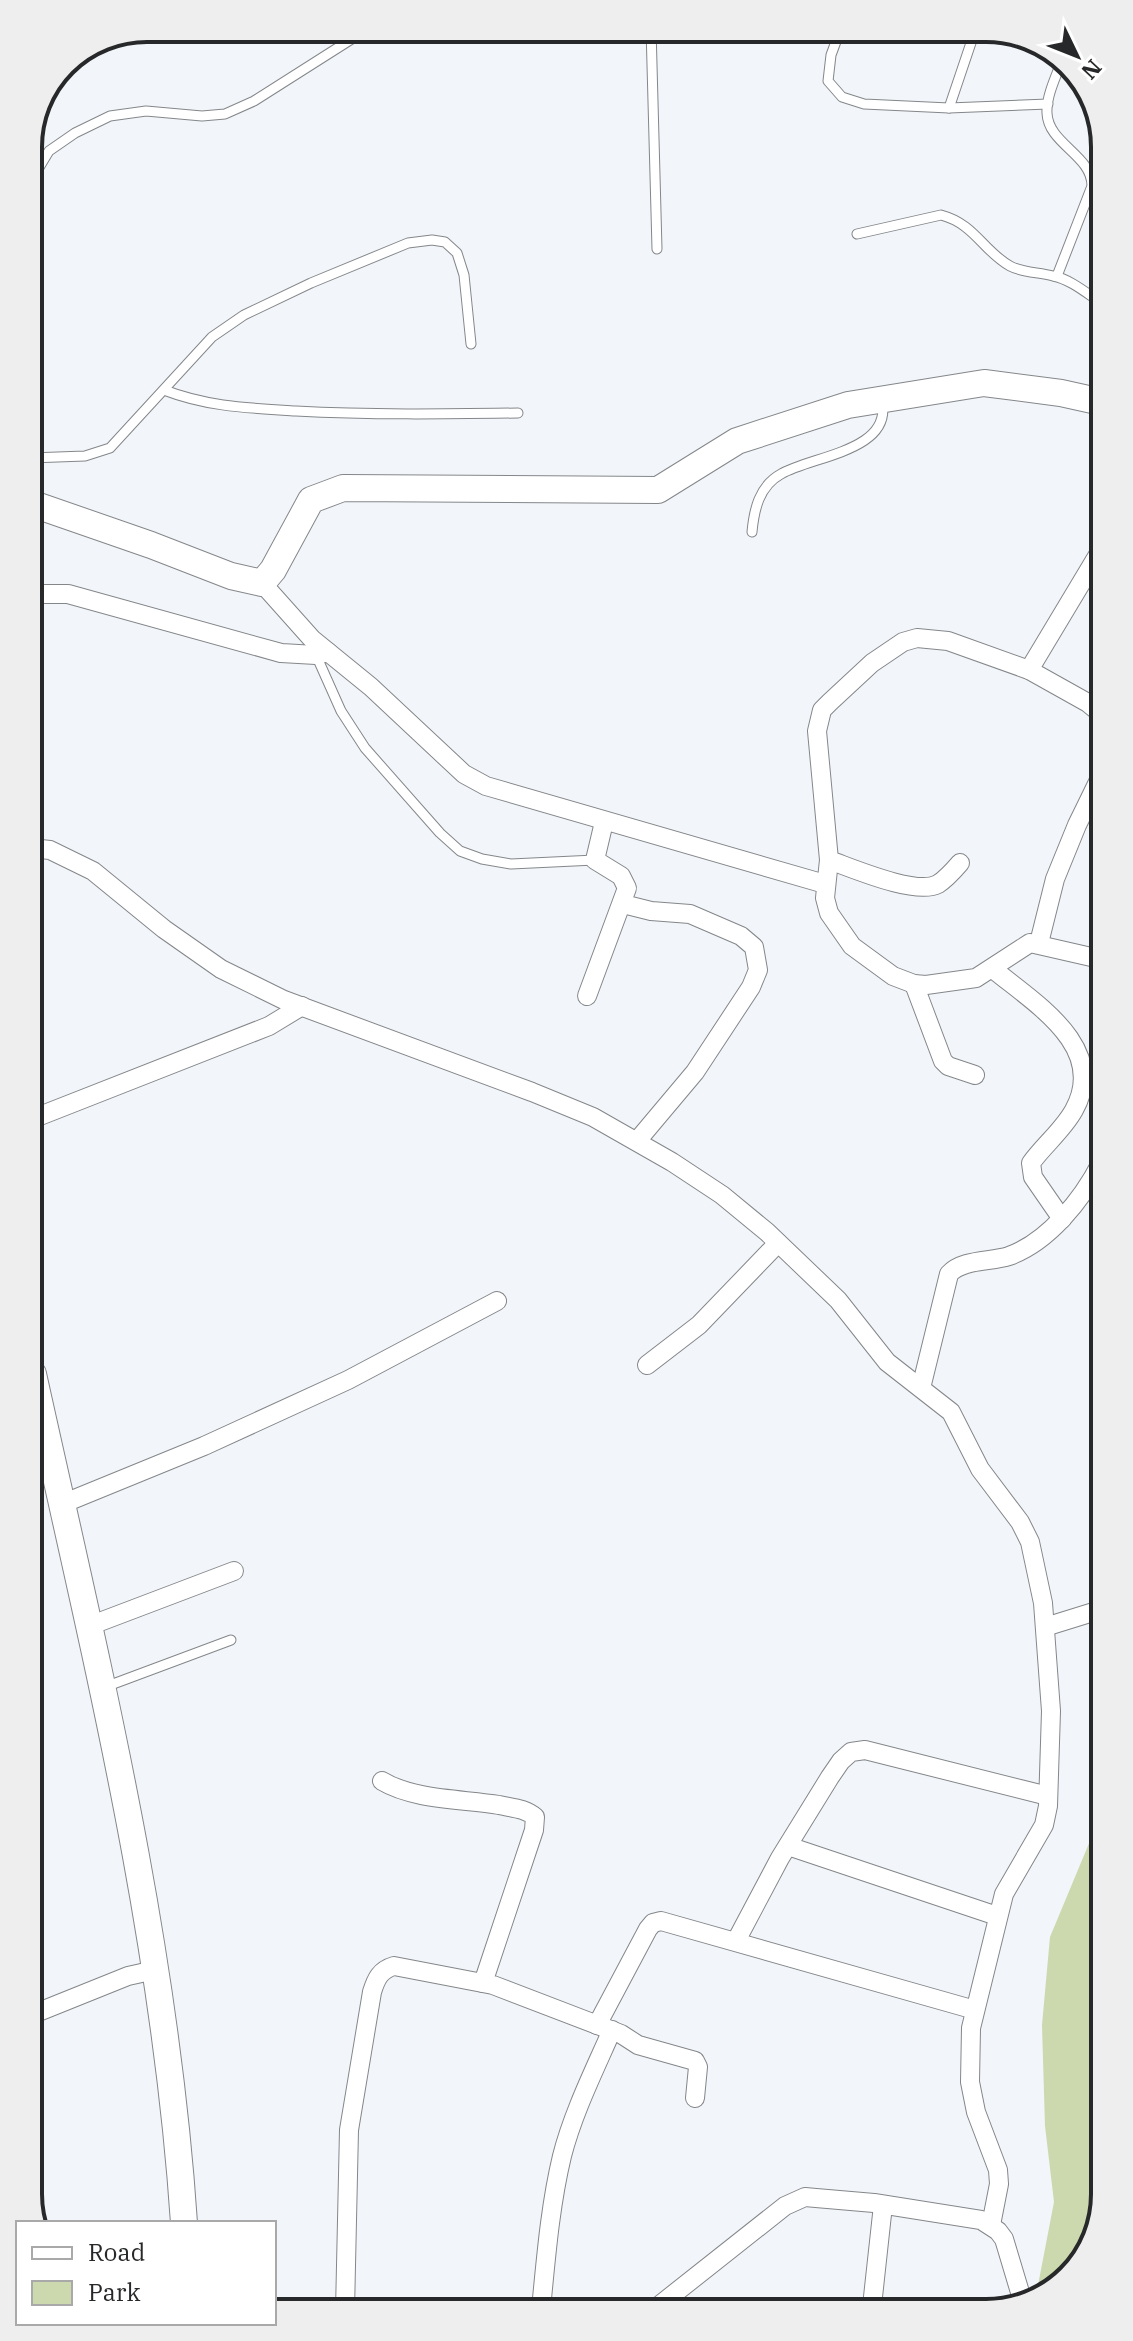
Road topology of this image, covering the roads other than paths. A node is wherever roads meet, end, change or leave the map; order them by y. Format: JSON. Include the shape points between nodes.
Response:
{"nodes":[{"id":1,"x":347,"y":42,"type":"edge"},
{"id":2,"x":651,"y":42,"type":"edge"},
{"id":3,"x":836,"y":42,"type":"edge"},
{"id":4,"x":971,"y":42,"type":"edge"},
{"id":5,"x":1051,"y":96,"type":"edge"},
{"id":6,"x":1048,"y":104,"type":"junction"},
{"id":7,"x":949,"y":108,"type":"junction"},
{"id":8,"x":42,"y":163,"type":"edge"},
{"id":9,"x":1091,"y":175,"type":"edge"},
{"id":10,"x":1091,"y":189,"type":"edge"},
{"id":11,"x":857,"y":234,"type":"dead end"},
{"id":12,"x":657,"y":249,"type":"dead end"},
{"id":13,"x":1057,"y":276,"type":"junction"},
{"id":14,"x":1091,"y":296,"type":"edge"},
{"id":15,"x":471,"y":344,"type":"dead end"},
{"id":16,"x":164,"y":390,"type":"junction"},
{"id":17,"x":881,"y":399,"type":"junction"},
{"id":18,"x":1091,"y":400,"type":"edge"},
{"id":19,"x":518,"y":413,"type":"dead end"},
{"id":20,"x":42,"y":458,"type":"edge"},
{"id":21,"x":42,"y":507,"type":"edge"},
{"id":22,"x":752,"y":532,"type":"dead end"},
{"id":23,"x":1091,"y":567,"type":"edge"},
{"id":24,"x":262,"y":583,"type":"junction"},
{"id":25,"x":42,"y":594,"type":"edge"},
{"id":26,"x":322,"y":654,"type":"junction"},
{"id":27,"x":1029,"y":670,"type":"junction"},
{"id":28,"x":1091,"y":705,"type":"edge"},
{"id":29,"x":1091,"y":796,"type":"edge"},
{"id":30,"x":604,"y":822,"type":"junction"},
{"id":31,"x":42,"y":849,"type":"edge"},
{"id":32,"x":595,"y":860,"type":"junction"},
{"id":33,"x":829,"y":860,"type":"junction"},
{"id":34,"x":960,"y":863,"type":"dead end"},
{"id":35,"x":825,"y":884,"type":"junction"},
{"id":36,"x":623,"y":904,"type":"junction"},
{"id":37,"x":1039,"y":943,"type":"junction"},
{"id":38,"x":1091,"y":957,"type":"edge"},
{"id":39,"x":993,"y":969,"type":"junction"},
{"id":40,"x":914,"y":984,"type":"junction"},
{"id":41,"x":587,"y":996,"type":"dead end"},
{"id":42,"x":302,"y":1006,"type":"junction"},
{"id":43,"x":975,"y":1075,"type":"dead end"},
{"id":44,"x":42,"y":1115,"type":"edge"},
{"id":45,"x":637,"y":1141,"type":"junction"},
{"id":46,"x":1091,"y":1179,"type":"edge"},
{"id":47,"x":1062,"y":1219,"type":"junction"},
{"id":48,"x":778,"y":1243,"type":"junction"},
{"id":49,"x":497,"y":1301,"type":"dead end"},
{"id":50,"x":647,"y":1365,"type":"dead end"},
{"id":51,"x":921,"y":1388,"type":"junction"},
{"id":52,"x":42,"y":1414,"type":"edge"},
{"id":53,"x":62,"y":1504,"type":"junction"},
{"id":54,"x":234,"y":1571,"type":"dead end"},
{"id":55,"x":1091,"y":1613,"type":"edge"},
{"id":56,"x":89,"y":1626,"type":"junction"},
{"id":57,"x":1045,"y":1627,"type":"junction"},
{"id":58,"x":231,"y":1640,"type":"dead end"},
{"id":59,"x":102,"y":1688,"type":"junction"},
{"id":60,"x":382,"y":1781,"type":"dead end"},
{"id":61,"x":1048,"y":1796,"type":"junction"},
{"id":62,"x":788,"y":1846,"type":"junction"},
{"id":63,"x":997,"y":1916,"type":"junction"},
{"id":64,"x":736,"y":1941,"type":"junction"},
{"id":65,"x":155,"y":1970,"type":"junction"},
{"id":66,"x":483,"y":1983,"type":"junction"},
{"id":67,"x":975,"y":2010,"type":"junction"},
{"id":68,"x":42,"y":2011,"type":"edge"},
{"id":69,"x":605,"y":2028,"type":"junction"},
{"id":70,"x":695,"y":2098,"type":"dead end"},
{"id":71,"x":883,"y":2205,"type":"junction"},
{"id":72,"x":184,"y":2221,"type":"edge"},
{"id":73,"x":991,"y":2225,"type":"junction"},
{"id":74,"x":1020,"y":2293,"type":"edge"},
{"id":75,"x":345,"y":2299,"type":"edge"},
{"id":76,"x":542,"y":2299,"type":"edge"},
{"id":77,"x":667,"y":2299,"type":"edge"},
{"id":78,"x":873,"y":2299,"type":"edge"}],
"edges":[{"from":1,"to":8,"type":"lane","via":[[225,114],[146,111],[110,116],[75,133]]},
{"from":2,"to":12,"type":"lane"},
{"from":3,"to":7,"type":"lane","via":[[828,81],[842,97],[864,104]]},
{"from":4,"to":7,"type":"lane"},
{"from":5,"to":6,"type":"lane"},
{"from":6,"to":7,"type":"lane"},
{"from":6,"to":9,"type":"lane","via":[[1049,124]]},
{"from":10,"to":13,"type":"lane"},
{"from":11,"to":13,"type":"lane","via":[[941,215],[968,226],[1013,268]]},
{"from":13,"to":14,"type":"lane"},
{"from":15,"to":16,"type":"lane","via":[[457,253],[445,242],[408,243],[244,315],[212,337]]},
{"from":16,"to":19,"type":"lane","via":[[195,402],[233,407],[366,415]]},
{"from":16,"to":20,"type":"lane","via":[[110,448],[85,456]]},
{"from":17,"to":18,"type":"main road","via":[[984,383]]},
{"from":17,"to":22,"type":"lane","via":[[882,424],[873,435],[779,474],[764,489]]},
{"from":17,"to":24,"type":"main road","via":[[737,441],[658,490],[343,488],[321,494],[311,500]]},
{"from":21,"to":24,"type":"main road"},
{"from":23,"to":27,"type":"street"},
{"from":24,"to":26,"type":"street"},
{"from":25,"to":26,"type":"street","via":[[68,594],[281,653]]},
{"from":26,"to":30,"type":"street","via":[[371,687],[464,774],[486,786]]},
{"from":26,"to":32,"type":"lane","via":[[341,711],[365,748],[460,851],[511,864]]},
{"from":27,"to":28,"type":"street"},
{"from":27,"to":33,"type":"street","via":[[948,641],[917,638],[872,663],[830,702],[822,710],[817,731]]},
{"from":29,"to":37,"type":"street","via":[[1055,879]]},
{"from":30,"to":32,"type":"street"},
{"from":30,"to":35,"type":"street"},
{"from":31,"to":42,"type":"street","via":[[93,871],[221,969]]},
{"from":32,"to":36,"type":"street","via":[[625,881]]},
{"from":33,"to":34,"type":"street","via":[[882,879],[931,886]]},
{"from":33,"to":35,"type":"street"},
{"from":35,"to":40,"type":"street","via":[[829,913],[852,946],[893,976]]},
{"from":36,"to":41,"type":"street"},
{"from":36,"to":45,"type":"street","via":[[690,914],[741,936],[754,947],[758,970],[695,1072]]},
{"from":37,"to":38,"type":"street"},
{"from":37,"to":39,"type":"street","via":[[1023,946]]},
{"from":39,"to":40,"type":"street","via":[[954,983]]},
{"from":39,"to":47,"type":"street","via":[[1066,1031],[1082,1069],[1081,1096],[1073,1112],[1030,1169]]},
{"from":40,"to":43,"type":"street","via":[[945,1064]]},
{"from":42,"to":44,"type":"street","via":[[269,1026]]},
{"from":42,"to":45,"type":"street","via":[[532,1092]]},
{"from":45,"to":48,"type":"street","via":[[722,1195]]},
{"from":46,"to":47,"type":"street"},
{"from":47,"to":51,"type":"street","via":[[1011,1255],[960,1266],[949,1274]]},
{"from":48,"to":50,"type":"street","via":[[699,1325]]},
{"from":48,"to":51,"type":"street","via":[[838,1300],[887,1362]]},
{"from":49,"to":53,"type":"street","via":[[348,1380]]},
{"from":51,"to":57,"type":"street","via":[[951,1412],[980,1469],[1026,1531]]},
{"from":52,"to":53,"type":"main road"},
{"from":53,"to":56,"type":"main road"},
{"from":54,"to":56,"type":"street"},
{"from":55,"to":57,"type":"street"},
{"from":56,"to":59,"type":"main road"},
{"from":57,"to":61,"type":"street","via":[[1051,1711]]},
{"from":58,"to":59,"type":"lane"},
{"from":59,"to":65,"type":"main road"},
{"from":60,"to":66,"type":"street","via":[[413,1794],[523,1810],[535,1817]]},
{"from":61,"to":62,"type":"street","via":[[865,1750],[851,1752]]},
{"from":61,"to":63,"type":"street","via":[[1044,1825],[1015,1872]]},
{"from":62,"to":63,"type":"street"},
{"from":62,"to":64,"type":"street"},
{"from":63,"to":67,"type":"street"},
{"from":64,"to":67,"type":"street"},
{"from":64,"to":69,"type":"street","via":[[653,1923]]},
{"from":65,"to":68,"type":"street"},
{"from":65,"to":72,"type":"main road"},
{"from":66,"to":69,"type":"street"},
{"from":66,"to":75,"type":"street","via":[[394,1966],[376,1980],[349,2130]]},
{"from":67,"to":73,"type":"street","via":[[970,2082],[998,2170]]},
{"from":69,"to":70,"type":"street","via":[[638,2045],[695,2061]]},
{"from":69,"to":76,"type":"street","via":[[562,2153]]},
{"from":71,"to":73,"type":"street"},
{"from":71,"to":77,"type":"street","via":[[805,2197],[785,2206]]},
{"from":71,"to":78,"type":"street"},
{"from":73,"to":74,"type":"street","via":[[1004,2239]]}]}
